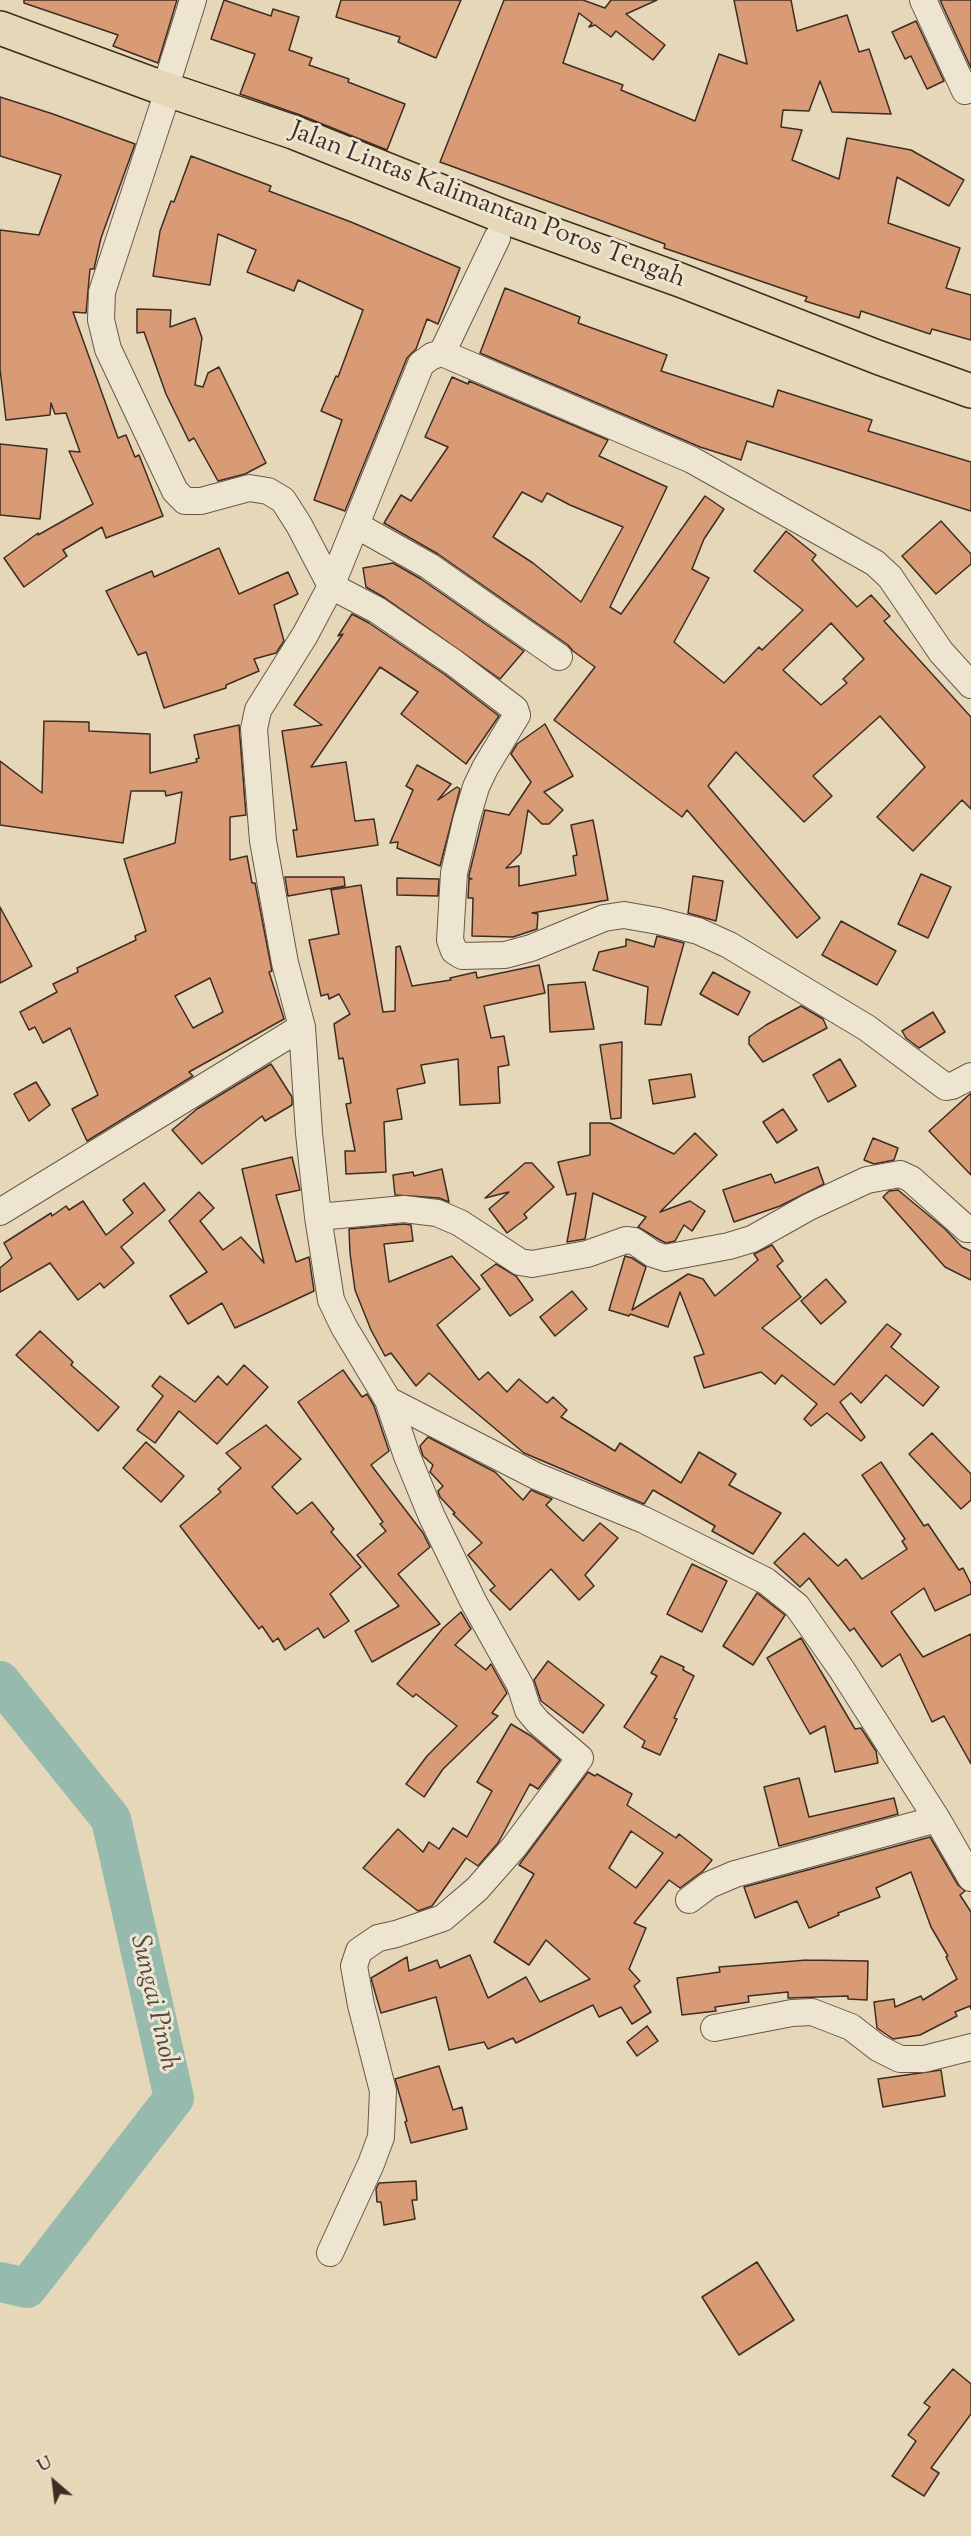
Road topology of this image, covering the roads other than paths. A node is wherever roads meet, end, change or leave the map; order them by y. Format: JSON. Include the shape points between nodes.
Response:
{"nodes":[{"id":1,"x":193,"y":0,"type":"edge"},
{"id":2,"x":923,"y":0,"type":"edge"},
{"id":3,"x":0,"y":28,"type":"edge"},
{"id":4,"x":0,"y":49,"type":"edge"},
{"id":5,"x":965,"y":91,"type":"dead end"},
{"id":6,"x":164,"y":98,"type":"junction"},
{"id":7,"x":497,"y":238,"type":"junction"},
{"id":8,"x":442,"y":353,"type":"junction"},
{"id":9,"x":971,"y":391,"type":"edge"},
{"id":10,"x":971,"y":412,"type":"edge"},
{"id":11,"x":356,"y":525,"type":"junction"},
{"id":12,"x":331,"y":586,"type":"junction"},
{"id":13,"x":560,"y":657,"type":"dead end"},
{"id":14,"x":971,"y":685,"type":"edge"},
{"id":15,"x":302,"y":1027,"type":"junction"},
{"id":16,"x":971,"y":1076,"type":"edge"},
{"id":17,"x":0,"y":1212,"type":"edge"},
{"id":18,"x":318,"y":1217,"type":"junction"},
{"id":19,"x":971,"y":1229,"type":"edge"},
{"id":20,"x":388,"y":1400,"type":"junction"},
{"id":21,"x":937,"y":1819,"type":"junction"},
{"id":22,"x":971,"y":1878,"type":"edge"},
{"id":23,"x":689,"y":1900,"type":"dead end"},
{"id":24,"x":714,"y":2028,"type":"dead end"},
{"id":25,"x":971,"y":2048,"type":"edge"},
{"id":26,"x":330,"y":2253,"type":"dead end"}],
"edges":[{"from":1,"to":6,"type":"street"},
{"from":2,"to":5,"type":"street"},
{"from":3,"to":6,"type":"main road","name":"Jalan Lintas Kalimantan Poros Tengah"},
{"from":4,"to":6,"type":"main road","name":"Jalan Lintas Kalimantan Poros Tengah"},
{"from":6,"to":7,"type":"main road","name":"Jalan Lintas Kalimantan Poros Tengah"},
{"from":6,"to":9,"type":"main road","name":"Jalan Lintas Kalimantan Poros Tengah","via":[[293,132],[502,216]]},
{"from":6,"to":12,"type":"street","via":[[102,292],[101,320],[108,348],[175,491],[185,501],[201,501],[249,488],[268,491],[283,500]]},
{"from":7,"to":8,"type":"street"},
{"from":7,"to":10,"type":"main road","name":"Jalan Lintas Kalimantan Poros Tengah"},
{"from":8,"to":11,"type":"street","via":[[421,364]]},
{"from":8,"to":14,"type":"street","via":[[692,460],[875,563],[890,577],[941,652]]},
{"from":11,"to":12,"type":"street"},
{"from":11,"to":13,"type":"street","via":[[429,566]]},
{"from":12,"to":15,"type":"street","via":[[306,635],[258,710],[254,729],[263,842],[285,963]]},
{"from":12,"to":16,"type":"street","via":[[377,610],[515,709],[517,715],[476,787],[466,822],[454,873],[450,940],[454,951],[462,956],[505,955],[603,918],[624,915],[658,921],[698,931],[794,982],[867,1028],[946,1087]]},
{"from":15,"to":17,"type":"street"},
{"from":15,"to":18,"type":"street"},
{"from":18,"to":19,"type":"street","via":[[404,1209],[437,1213],[460,1223],[520,1262],[532,1264],[586,1254],[626,1240],[665,1258],[752,1239],[867,1180],[900,1174]]},
{"from":18,"to":20,"type":"street","via":[[331,1300]]},
{"from":20,"to":21,"type":"street","via":[[536,1476],[644,1520],[766,1581],[797,1606]]},
{"from":20,"to":26,"type":"street","via":[[432,1517],[472,1601],[520,1685],[528,1710],[580,1758],[514,1847],[477,1889],[442,1918],[378,1938],[359,1951],[354,1966],[383,2091],[381,2137]]},
{"from":21,"to":22,"type":"street"},
{"from":21,"to":23,"type":"street","via":[[735,1874],[709,1885]]},
{"from":24,"to":25,"type":"street","via":[[812,2012],[850,2027],[900,2059],[924,2059]]}]}
